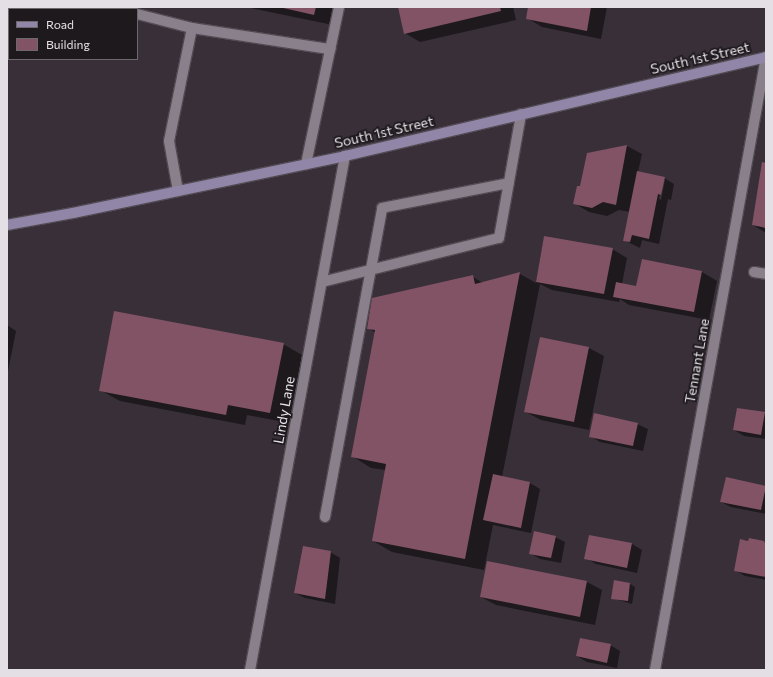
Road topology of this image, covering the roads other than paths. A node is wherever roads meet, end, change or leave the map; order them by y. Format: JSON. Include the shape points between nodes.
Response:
{"nodes":[{"id":1,"x":339,"y":7,"type":"edge"},
{"id":2,"x":138,"y":14,"type":"edge"},
{"id":3,"x":192,"y":28,"type":"junction"},
{"id":4,"x":330,"y":49,"type":"junction"},
{"id":5,"x":766,"y":57,"type":"edge"},
{"id":6,"x":521,"y":114,"type":"junction"},
{"id":7,"x":345,"y":156,"type":"junction"},
{"id":8,"x":306,"y":164,"type":"junction"},
{"id":9,"x":509,"y":183,"type":"junction"},
{"id":10,"x":178,"y":191,"type":"junction"},
{"id":11,"x":7,"y":225,"type":"edge"},
{"id":12,"x":371,"y":270,"type":"junction"},
{"id":13,"x":754,"y":272,"type":"dead end"},
{"id":14,"x":766,"y":274,"type":"edge"},
{"id":15,"x":322,"y":282,"type":"junction"},
{"id":16,"x":325,"y":517,"type":"dead end"},
{"id":17,"x":250,"y":670,"type":"edge"},
{"id":18,"x":655,"y":670,"type":"edge"}],
"edges":[{"from":1,"to":4,"type":"street"},
{"from":2,"to":3,"type":"street"},
{"from":3,"to":4,"type":"street"},
{"from":3,"to":10,"type":"street","via":[[169,140]]},
{"from":4,"to":8,"type":"street"},
{"from":5,"to":6,"type":"main road","name":"South 1st Street"},
{"from":5,"to":18,"type":"street","name":"Tennant Lane"},
{"from":6,"to":7,"type":"main road","name":"South 1st Street"},
{"from":6,"to":9,"type":"street"},
{"from":7,"to":8,"type":"main road","name":"South 1st Street"},
{"from":7,"to":15,"type":"street","name":"Lindy Lane"},
{"from":8,"to":10,"type":"main road","name":"South 1st Street"},
{"from":9,"to":12,"type":"street","via":[[499,238]]},
{"from":9,"to":12,"type":"street","via":[[382,208]]},
{"from":10,"to":11,"type":"main road","name":"South 1st Street"},
{"from":12,"to":15,"type":"street"},
{"from":12,"to":16,"type":"street"},
{"from":13,"to":14,"type":"street"},
{"from":15,"to":17,"type":"street","name":"Lindy Lane"}]}
